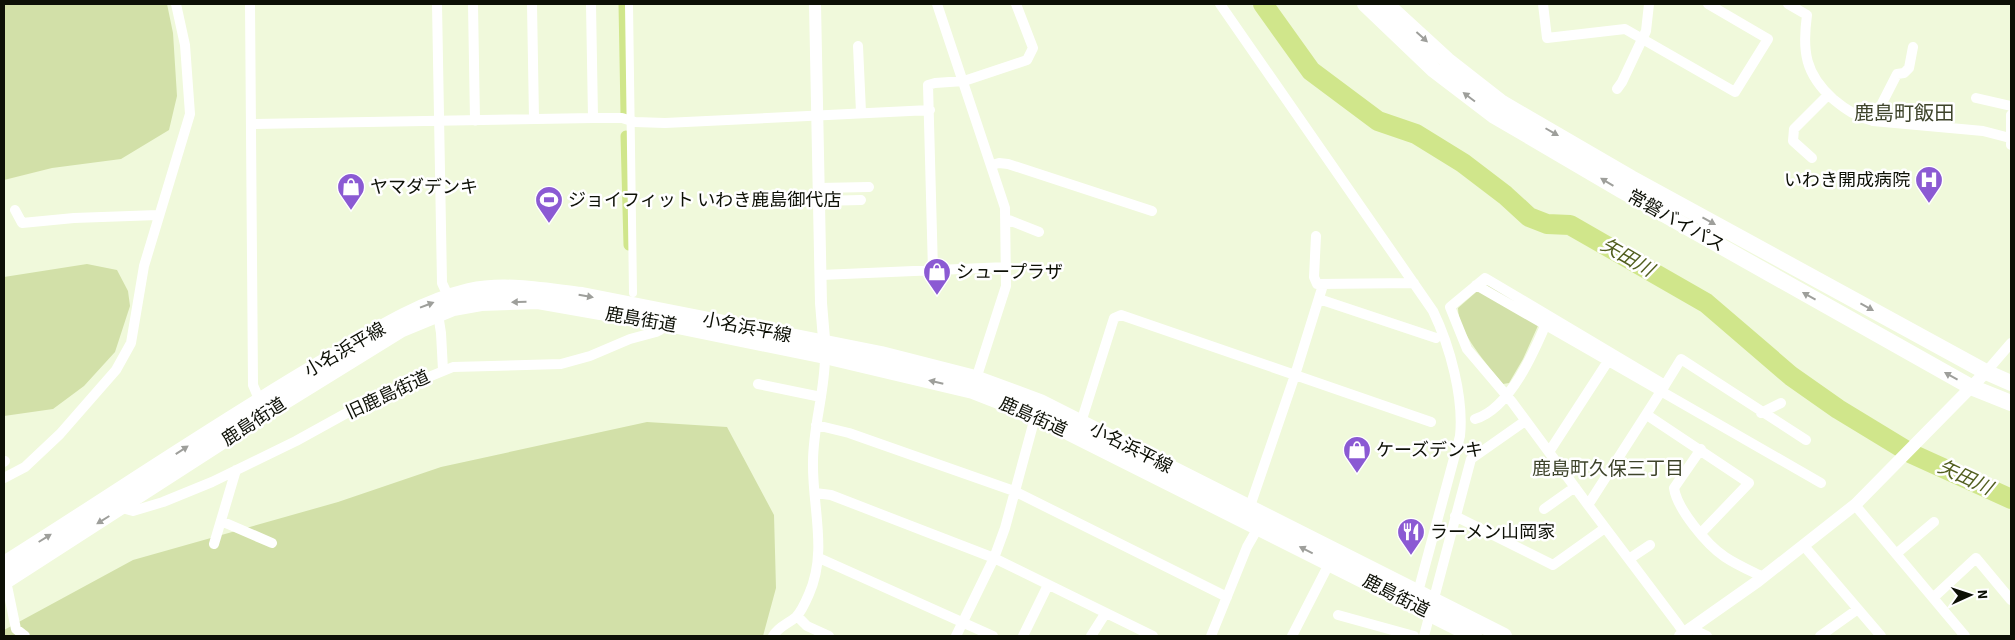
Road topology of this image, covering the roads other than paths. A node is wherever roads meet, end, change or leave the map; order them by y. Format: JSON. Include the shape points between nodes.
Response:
{"nodes":[{"id":1,"x":176,"y":4,"type":"edge"},
{"id":2,"x":250,"y":4,"type":"edge"},
{"id":3,"x":437,"y":4,"type":"edge"},
{"id":4,"x":472,"y":4,"type":"edge"},
{"id":5,"x":532,"y":4,"type":"edge"},
{"id":6,"x":591,"y":4,"type":"edge"},
{"id":7,"x":629,"y":4,"type":"edge"},
{"id":8,"x":815,"y":4,"type":"edge"},
{"id":9,"x":937,"y":4,"type":"edge"},
{"id":10,"x":1016,"y":4,"type":"edge"},
{"id":11,"x":1220,"y":4,"type":"edge"},
{"id":12,"x":1365,"y":4,"type":"edge"},
{"id":13,"x":1386,"y":4,"type":"edge"},
{"id":14,"x":1543,"y":4,"type":"edge"},
{"id":15,"x":1649,"y":4,"type":"edge"},
{"id":16,"x":1708,"y":4,"type":"edge"},
{"id":17,"x":1788,"y":4,"type":"edge"},
{"id":18,"x":1643,"y":39,"type":"junction"},
{"id":19,"x":858,"y":46,"type":"dead end"},
{"id":20,"x":1913,"y":47,"type":"dead end"},
{"id":21,"x":964,"y":81,"type":"junction"},
{"id":22,"x":1617,"y":89,"type":"dead end"},
{"id":23,"x":1828,"y":94,"type":"junction"},
{"id":24,"x":1976,"y":98,"type":"dead end"},
{"id":25,"x":2011,"y":106,"type":"edge"},
{"id":26,"x":930,"y":110,"type":"junction"},
{"id":27,"x":861,"y":112,"type":"junction"},
{"id":28,"x":2011,"y":115,"type":"edge"},
{"id":29,"x":818,"y":116,"type":"junction"},
{"id":30,"x":593,"y":118,"type":"junction"},
{"id":31,"x":534,"y":119,"type":"junction"},
{"id":32,"x":440,"y":120,"type":"junction"},
{"id":33,"x":475,"y":121,"type":"junction"},
{"id":34,"x":631,"y":121,"type":"junction"},
{"id":35,"x":1873,"y":121,"type":"junction"},
{"id":36,"x":252,"y":124,"type":"junction"},
{"id":37,"x":2011,"y":141,"type":"edge"},
{"id":38,"x":1812,"y":158,"type":"dead end"},
{"id":39,"x":992,"y":165,"type":"junction"},
{"id":40,"x":869,"y":187,"type":"dead end"},
{"id":41,"x":819,"y":195,"type":"junction"},
{"id":42,"x":860,"y":200,"type":"dead end"},
{"id":43,"x":16,"y":210,"type":"dead end"},
{"id":44,"x":1152,"y":211,"type":"dead end"},
{"id":45,"x":158,"y":215,"type":"junction"},
{"id":46,"x":1006,"y":219,"type":"junction"},
{"id":47,"x":1039,"y":232,"type":"dead end"},
{"id":48,"x":1316,"y":236,"type":"dead end"},
{"id":49,"x":1008,"y":267,"type":"junction"},
{"id":50,"x":933,"y":271,"type":"junction"},
{"id":51,"x":821,"y":275,"type":"junction"},
{"id":52,"x":1414,"y":283,"type":"junction"},
{"id":53,"x":1323,"y":286,"type":"junction"},
{"id":54,"x":633,"y":294,"type":"dead end"},
{"id":55,"x":1319,"y":299,"type":"junction"},
{"id":56,"x":451,"y":302,"type":"junction"},
{"id":57,"x":438,"y":314,"type":"junction"},
{"id":58,"x":1547,"y":320,"type":"junction"},
{"id":59,"x":663,"y":323,"type":"junction"},
{"id":60,"x":1436,"y":338,"type":"dead end"},
{"id":61,"x":2011,"y":343,"type":"edge"},
{"id":62,"x":825,"y":350,"type":"junction"},
{"id":63,"x":1610,"y":358,"type":"junction"},
{"id":64,"x":443,"y":370,"type":"junction"},
{"id":65,"x":1986,"y":372,"type":"junction"},
{"id":66,"x":1295,"y":375,"type":"junction"},
{"id":67,"x":2011,"y":383,"type":"edge"},
{"id":68,"x":758,"y":384,"type":"dead end"},
{"id":69,"x":974,"y":384,"type":"junction"},
{"id":70,"x":1971,"y":387,"type":"junction"},
{"id":71,"x":1663,"y":388,"type":"junction"},
{"id":72,"x":1506,"y":395,"type":"junction"},
{"id":73,"x":821,"y":397,"type":"junction"},
{"id":74,"x":1782,"y":403,"type":"dead end"},
{"id":75,"x":2011,"y":403,"type":"edge"},
{"id":76,"x":262,"y":407,"type":"junction"},
{"id":77,"x":1037,"y":409,"type":"junction"},
{"id":78,"x":1761,"y":413,"type":"junction"},
{"id":79,"x":1648,"y":415,"type":"junction"},
{"id":80,"x":1083,"y":416,"type":"dead end"},
{"id":81,"x":1475,"y":419,"type":"dead end"},
{"id":82,"x":1525,"y":421,"type":"junction"},
{"id":83,"x":1431,"y":422,"type":"dead end"},
{"id":84,"x":816,"y":425,"type":"junction"},
{"id":85,"x":1806,"y":440,"type":"dead end"},
{"id":86,"x":1701,"y":449,"type":"junction"},
{"id":87,"x":1549,"y":452,"type":"junction"},
{"id":88,"x":236,"y":470,"type":"junction"},
{"id":89,"x":4,"y":478,"type":"edge"},
{"id":90,"x":1821,"y":483,"type":"dead end"},
{"id":91,"x":1574,"y":487,"type":"junction"},
{"id":92,"x":1014,"y":491,"type":"junction"},
{"id":93,"x":815,"y":493,"type":"junction"},
{"id":94,"x":1588,"y":505,"type":"junction"},
{"id":95,"x":1855,"y":505,"type":"junction"},
{"id":96,"x":122,"y":508,"type":"junction"},
{"id":97,"x":1544,"y":509,"type":"dead end"},
{"id":98,"x":1455,"y":516,"type":"junction"},
{"id":99,"x":1251,"y":518,"type":"junction"},
{"id":100,"x":221,"y":521,"type":"junction"},
{"id":101,"x":1934,"y":522,"type":"dead end"},
{"id":102,"x":1605,"y":528,"type":"junction"},
{"id":103,"x":1701,"y":533,"type":"junction"},
{"id":104,"x":272,"y":543,"type":"dead end"},
{"id":105,"x":214,"y":544,"type":"dead end"},
{"id":106,"x":1650,"y":545,"type":"dead end"},
{"id":107,"x":1804,"y":546,"type":"junction"},
{"id":108,"x":1896,"y":554,"type":"junction"},
{"id":109,"x":819,"y":558,"type":"junction"},
{"id":110,"x":994,"y":558,"type":"junction"},
{"id":111,"x":1629,"y":559,"type":"junction"},
{"id":112,"x":1330,"y":562,"type":"junction"},
{"id":113,"x":4,"y":564,"type":"edge"},
{"id":114,"x":1763,"y":577,"type":"junction"},
{"id":115,"x":5,"y":582,"type":"edge"},
{"id":116,"x":1048,"y":586,"type":"junction"},
{"id":117,"x":1418,"y":592,"type":"junction"},
{"id":118,"x":1227,"y":597,"type":"junction"},
{"id":119,"x":1934,"y":597,"type":"junction"},
{"id":120,"x":2011,"y":600,"type":"edge"},
{"id":121,"x":1433,"y":607,"type":"junction"},
{"id":122,"x":1858,"y":609,"type":"junction"},
{"id":123,"x":1105,"y":614,"type":"junction"},
{"id":124,"x":1338,"y":614,"type":"dead end"},
{"id":125,"x":797,"y":616,"type":"junction"},
{"id":126,"x":963,"y":622,"type":"junction"},
{"id":127,"x":1685,"y":633,"type":"edge"},
{"id":128,"x":25,"y":636,"type":"edge"},
{"id":129,"x":774,"y":636,"type":"edge"},
{"id":130,"x":829,"y":636,"type":"edge"},
{"id":131,"x":956,"y":636,"type":"edge"},
{"id":132,"x":993,"y":636,"type":"edge"},
{"id":133,"x":1023,"y":636,"type":"edge"},
{"id":134,"x":1091,"y":636,"type":"edge"},
{"id":135,"x":1153,"y":636,"type":"edge"},
{"id":136,"x":1211,"y":636,"type":"edge"},
{"id":137,"x":1292,"y":636,"type":"edge"},
{"id":138,"x":1414,"y":636,"type":"edge"},
{"id":139,"x":1424,"y":636,"type":"edge"},
{"id":140,"x":1474,"y":636,"type":"edge"},
{"id":141,"x":1504,"y":636,"type":"edge"},
{"id":142,"x":1707,"y":636,"type":"edge"},
{"id":143,"x":1820,"y":636,"type":"edge"},
{"id":144,"x":1881,"y":636,"type":"edge"},
{"id":145,"x":1965,"y":636,"type":"edge"}],
"edges":[{"from":1,"to":45,"type":"street","via":[[185,45],[190,114]]},
{"from":2,"to":36,"type":"street"},
{"from":3,"to":32,"type":"street"},
{"from":4,"to":33,"type":"street"},
{"from":5,"to":31,"type":"street"},
{"from":6,"to":30,"type":"street"},
{"from":7,"to":34,"type":"street"},
{"from":8,"to":29,"type":"street"},
{"from":9,"to":21,"type":"street"},
{"from":10,"to":21,"type":"street","via":[[1033,48],[1027,60]]},
{"from":11,"to":52,"type":"street"},
{"from":70,"to":12,"type":"main road","name":"常磐バイパス","one_way":true,"via":[[1493,115],[1434,70]]},
{"from":13,"to":65,"type":"main road","name":"常磐バイパス","one_way":true,"via":[[1447,60],[1502,103],[1631,178]]},
{"from":14,"to":18,"type":"street","via":[[1547,38],[1625,28]]},
{"from":15,"to":18,"type":"street","via":[[1648,25]]},
{"from":16,"to":18,"type":"street","via":[[1768,39],[1735,92]]},
{"from":17,"to":23,"type":"street","via":[[1807,15],[1804,47],[1807,64],[1817,85]]},
{"from":18,"to":22,"type":"street"},
{"from":19,"to":27,"type":"street"},
{"from":20,"to":35,"type":"street","via":[[1909,68],[1897,74]]},
{"from":21,"to":26,"type":"street","via":[[928,85]]},
{"from":21,"to":39,"type":"street"},
{"from":23,"to":35,"type":"street","via":[[1858,117]]},
{"from":23,"to":38,"type":"street","via":[[1794,129],[1793,140]]},
{"from":24,"to":25,"type":"street"},
{"from":26,"to":27,"type":"street"},
{"from":26,"to":50,"type":"street"},
{"from":27,"to":29,"type":"street"},
{"from":28,"to":37,"type":"street"},
{"from":29,"to":34,"type":"street","via":[[665,123]]},
{"from":29,"to":41,"type":"street"},
{"from":30,"to":31,"type":"street"},
{"from":30,"to":34,"type":"street"},
{"from":31,"to":33,"type":"street"},
{"from":32,"to":33,"type":"street"},
{"from":32,"to":36,"type":"street"},
{"from":32,"to":56,"type":"street","via":[[442,283]]},
{"from":34,"to":54,"type":"street"},
{"from":35,"to":37,"type":"street","via":[[1983,131]]},
{"from":36,"to":76,"type":"street","via":[[253,385]]},
{"from":39,"to":44,"type":"street","via":[[1008,164]]},
{"from":39,"to":46,"type":"street"},
{"from":40,"to":41,"type":"street"},
{"from":41,"to":42,"type":"street"},
{"from":41,"to":51,"type":"street"},
{"from":43,"to":45,"type":"street","via":[[22,223]]},
{"from":45,"to":89,"type":"street","via":[[144,266],[134,333],[120,362],[102,388],[60,434],[24,467]]},
{"from":46,"to":47,"type":"street"},
{"from":46,"to":49,"type":"street"},
{"from":48,"to":53,"type":"street","via":[[1315,282]]},
{"from":49,"to":50,"type":"street"},
{"from":49,"to":69,"type":"street","via":[[1006,286]]},
{"from":50,"to":51,"type":"street"},
{"from":51,"to":62,"type":"street"},
{"from":52,"to":53,"type":"street"},
{"from":52,"to":117,"type":"street","via":[[1433,311],[1447,344],[1462,422]]},
{"from":53,"to":55,"type":"street"},
{"from":55,"to":60,"type":"street"},
{"from":55,"to":66,"type":"street"},
{"from":56,"to":57,"type":"main road","name":"鹿島街道"},
{"from":59,"to":56,"type":"main road","name":"鹿島街道","one_way":true,"via":[[538,301]]},
{"from":56,"to":62,"type":"main road","name":"小名浜平線","one_way":true,"via":[[497,287],[582,295]]},
{"from":76,"to":56,"type":"main road","name":"小名浜平線","one_way":true,"via":[[409,313]]},
{"from":57,"to":64,"type":"street"},
{"from":57,"to":76,"type":"main road","name":"鹿島街道","via":[[402,329]]},
{"from":58,"to":63,"type":"street"},
{"from":58,"to":72,"type":"street","via":[[1529,361]]},
{"from":58,"to":72,"type":"street","via":[[1485,278],[1450,306],[1468,349]]},
{"from":59,"to":62,"type":"main road","name":"鹿島街道"},
{"from":59,"to":64,"type":"street","name":"旧鹿島街道","via":[[656,332],[561,364],[457,366]]},
{"from":61,"to":65,"type":"street"},
{"from":62,"to":69,"type":"main road","name":"小名浜平線","via":[[881,354]]},
{"from":62,"to":73,"type":"street"},
{"from":63,"to":71,"type":"street"},
{"from":63,"to":87,"type":"street"},
{"from":64,"to":88,"type":"street","name":"旧鹿島街道","via":[[363,404],[296,442]]},
{"from":65,"to":67,"type":"main road","name":"常磐バイパス"},
{"from":65,"to":70,"type":"street"},
{"from":66,"to":80,"type":"street","via":[[1121,315],[1114,318]]},
{"from":66,"to":83,"type":"street"},
{"from":66,"to":99,"type":"street"},
{"from":68,"to":73,"type":"street"},
{"from":69,"to":77,"type":"main road","name":"小名浜平線"},
{"from":70,"to":75,"type":"main road","name":"常磐バイパス"},
{"from":70,"to":95,"type":"street"},
{"from":71,"to":78,"type":"street","via":[[1681,359]]},
{"from":71,"to":79,"type":"street"},
{"from":71,"to":90,"type":"street"},
{"from":72,"to":81,"type":"street"},
{"from":72,"to":82,"type":"street"},
{"from":73,"to":84,"type":"street"},
{"from":74,"to":78,"type":"street"},
{"from":76,"to":96,"type":"main road","name":"鹿島街道"},
{"from":113,"to":76,"type":"main road","name":"小名浜平線","one_way":true},
{"from":77,"to":92,"type":"street"},
{"from":77,"to":99,"type":"main road","name":"小名浜平線"},
{"from":78,"to":85,"type":"street"},
{"from":79,"to":86,"type":"street"},
{"from":79,"to":94,"type":"street"},
{"from":82,"to":87,"type":"street"},
{"from":82,"to":98,"type":"street","via":[[1471,459]]},
{"from":84,"to":92,"type":"street","via":[[849,433]]},
{"from":84,"to":93,"type":"street"},
{"from":86,"to":103,"type":"street","via":[[1674,488],[1675,496]]},
{"from":86,"to":103,"type":"street","via":[[1749,483]]},
{"from":87,"to":91,"type":"street"},
{"from":88,"to":96,"type":"street","name":"旧鹿島街道","via":[[163,502],[133,510]]},
{"from":88,"to":100,"type":"street"},
{"from":91,"to":94,"type":"street"},
{"from":91,"to":97,"type":"street"},
{"from":92,"to":110,"type":"street"},
{"from":92,"to":118,"type":"street"},
{"from":93,"to":109,"type":"street"},
{"from":93,"to":110,"type":"street","via":[[830,495]]},
{"from":94,"to":102,"type":"street"},
{"from":95,"to":107,"type":"street"},
{"from":95,"to":108,"type":"street"},
{"from":96,"to":115,"type":"main road","name":"鹿島街道","one_way":true},
{"from":98,"to":102,"type":"street","via":[[1553,565]]},
{"from":98,"to":121,"type":"street"},
{"from":112,"to":99,"type":"main road","name":"鹿島街道","one_way":true},
{"from":99,"to":117,"type":"main road","name":"小名浜平線"},
{"from":99,"to":118,"type":"street","via":[[1247,548]]},
{"from":100,"to":104,"type":"street"},
{"from":100,"to":105,"type":"street"},
{"from":101,"to":108,"type":"street"},
{"from":102,"to":111,"type":"street"},
{"from":103,"to":114,"type":"street","via":[[1724,556]]},
{"from":106,"to":111,"type":"street"},
{"from":107,"to":114,"type":"street"},
{"from":107,"to":122,"type":"street"},
{"from":108,"to":119,"type":"street"},
{"from":109,"to":125,"type":"street","via":[[810,593]]},
{"from":109,"to":126,"type":"street"},
{"from":110,"to":116,"type":"street"},
{"from":110,"to":126,"type":"street"},
{"from":111,"to":127,"type":"street"},
{"from":112,"to":121,"type":"main road","name":"鹿島街道"},
{"from":112,"to":137,"type":"street"},
{"from":114,"to":127,"type":"street"},
{"from":115,"to":128,"type":"street","via":[[16,629]]},
{"from":116,"to":123,"type":"street"},
{"from":116,"to":133,"type":"street"},
{"from":117,"to":121,"type":"main road","name":"小名浜平線"},
{"from":118,"to":136,"type":"street"},
{"from":119,"to":120,"type":"street","via":[[1976,558]]},
{"from":119,"to":145,"type":"street"},
{"from":121,"to":139,"type":"street"},
{"from":121,"to":140,"type":"main road","name":"鹿島街道"},
{"from":121,"to":141,"type":"main road","name":"小名浜平線"},
{"from":122,"to":143,"type":"street"},
{"from":122,"to":144,"type":"street"},
{"from":123,"to":134,"type":"street"},
{"from":123,"to":135,"type":"street"},
{"from":124,"to":138,"type":"street"},
{"from":125,"to":129,"type":"street","via":[[778,628]]},
{"from":125,"to":130,"type":"street","via":[[807,626]]},
{"from":126,"to":131,"type":"street"},
{"from":126,"to":132,"type":"street"},
{"from":127,"to":142,"type":"street"}]}
